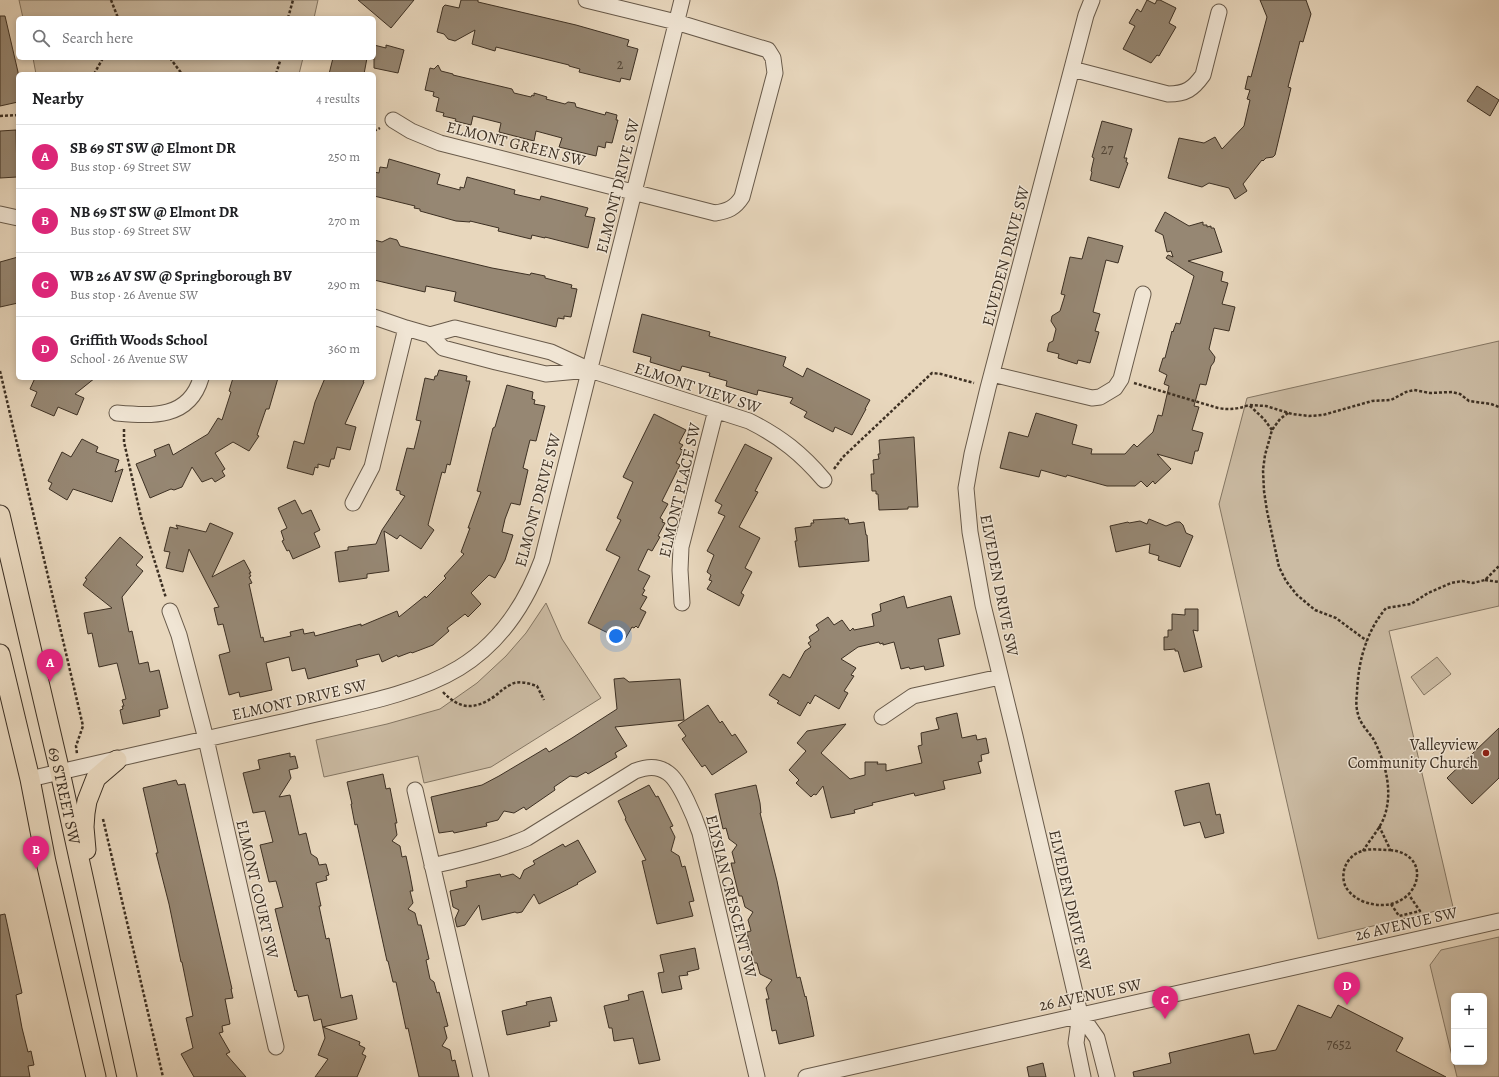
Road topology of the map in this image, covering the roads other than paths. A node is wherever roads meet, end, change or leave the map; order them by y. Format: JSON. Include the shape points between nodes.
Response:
{"nodes":[{"id":1,"x":586,"y":0,"type":"edge"},
{"id":2,"x":682,"y":0,"type":"edge"},
{"id":3,"x":1092,"y":0,"type":"edge"},
{"id":4,"x":1219,"y":12,"type":"dead end"},
{"id":5,"x":676,"y":22,"type":"junction"},
{"id":6,"x":1072,"y":69,"type":"junction"},
{"id":7,"x":393,"y":120,"type":"dead end"},
{"id":8,"x":634,"y":192,"type":"junction"},
{"id":9,"x":0,"y":215,"type":"edge"},
{"id":10,"x":16,"y":218,"type":"edge"},
{"id":11,"x":1143,"y":294,"type":"dead end"},
{"id":12,"x":376,"y":318,"type":"edge"},
{"id":13,"x":406,"y":328,"type":"junction"},
{"id":14,"x":430,"y":335,"type":"junction"},
{"id":15,"x":502,"y":339,"type":"junction"},
{"id":16,"x":496,"y":362,"type":"junction"},
{"id":17,"x":590,"y":370,"type":"junction"},
{"id":18,"x":992,"y":374,"type":"junction"},
{"id":19,"x":200,"y":380,"type":"edge"},
{"id":20,"x":716,"y":410,"type":"junction"},
{"id":21,"x":120,"y":414,"type":"road end"},
{"id":22,"x":824,"y":480,"type":"road end"},
{"id":23,"x":352,"y":503,"type":"dead end"},
{"id":24,"x":0,"y":515,"type":"edge"},
{"id":25,"x":682,"y":602,"type":"dead end"},
{"id":26,"x":170,"y":611,"type":"road end"},
{"id":27,"x":0,"y":654,"type":"edge"},
{"id":28,"x":1000,"y":677,"type":"junction"},
{"id":29,"x":882,"y":717,"type":"dead end"},
{"id":30,"x":206,"y":739,"type":"junction"},
{"id":31,"x":117,"y":760,"type":"junction"},
{"id":32,"x":60,"y":772,"type":"junction"},
{"id":33,"x":30,"y":779,"type":"junction"},
{"id":34,"x":415,"y":790,"type":"dead end"},
{"id":35,"x":432,"y":866,"type":"junction"},
{"id":36,"x":1499,"y":921,"type":"edge"},
{"id":37,"x":93,"y":927,"type":"junction"},
{"id":38,"x":1080,"y":1014,"type":"junction"},
{"id":39,"x":276,"y":1047,"type":"dead end"},
{"id":40,"x":96,"y":1077,"type":"edge"},
{"id":41,"x":127,"y":1077,"type":"edge"},
{"id":42,"x":480,"y":1077,"type":"edge"},
{"id":43,"x":757,"y":1077,"type":"edge"},
{"id":44,"x":806,"y":1077,"type":"edge"},
{"id":45,"x":1083,"y":1077,"type":"edge"},
{"id":46,"x":1107,"y":1077,"type":"edge"}],
"edges":[{"from":1,"to":5,"type":"street"},
{"from":2,"to":5,"type":"street","name":"ELMONT DRIVE SW"},
{"from":3,"to":6,"type":"street","name":"ELVEDEN DRIVE SW"},
{"from":4,"to":6,"type":"street","via":[[1203,74],[1198,83],[1187,91],[1168,94]]},
{"from":5,"to":8,"type":"street","name":"ELMONT DRIVE SW"},
{"from":5,"to":8,"type":"street","name":"ELMONT GREEN SW","via":[[768,50],[773,58],[775,73],[738,204],[730,210],[715,213]]},
{"from":6,"to":18,"type":"street","name":"ELVEDEN DRIVE SW"},
{"from":7,"to":8,"type":"street","name":"ELMONT GREEN SW","via":[[410,132],[440,143]]},
{"from":8,"to":17,"type":"street","name":"ELMONT DRIVE SW"},
{"from":9,"to":10,"type":"street"},
{"from":11,"to":18,"type":"street","via":[[1121,379],[1115,388],[1100,397],[1092,398]]},
{"from":12,"to":13,"type":"street"},
{"from":13,"to":14,"type":"street"},
{"from":13,"to":23,"type":"street","via":[[372,467]]},
{"from":14,"to":15,"type":"street","name":"ELMONT VIEW SW","via":[[454,328]]},
{"from":14,"to":16,"type":"street","via":[[443,348]]},
{"from":15,"to":16,"type":"street"},
{"from":15,"to":17,"type":"street","name":"ELMONT VIEW SW","via":[[551,352]]},
{"from":16,"to":17,"type":"street","via":[[546,374]]},
{"from":17,"to":20,"type":"street","name":"ELMONT VIEW SW"},
{"from":17,"to":30,"type":"street","name":"ELMONT DRIVE SW","via":[[542,560],[517,612],[497,636],[460,667],[416,687],[368,701]]},
{"from":18,"to":28,"type":"street","name":"ELVEDEN DRIVE SW","via":[[966,488],[976,573]]},
{"from":19,"to":21,"type":"street","via":[[198,388],[188,401],[178,409],[141,416]]},
{"from":20,"to":22,"type":"street","name":"ELMONT VIEW SW","via":[[750,421],[780,438],[807,460]]},
{"from":20,"to":25,"type":"street","name":"ELMONT PLACE SW","via":[[681,547]]},
{"from":24,"to":32,"type":"main road","name":"69 STREET SW"},
{"from":26,"to":30,"type":"street","name":"ELMONT COURT SW","via":[[179,635]]},
{"from":27,"to":33,"type":"main road","name":"69 STREET SW"},
{"from":28,"to":29,"type":"street","via":[[913,696]]},
{"from":28,"to":38,"type":"street","name":"ELVEDEN DRIVE SW"},
{"from":30,"to":31,"type":"street","name":"ELMONT DRIVE SW"},
{"from":30,"to":39,"type":"street","name":"ELMONT COURT SW"},
{"from":31,"to":32,"type":"street","name":"ELMONT DRIVE SW"},
{"from":31,"to":37,"type":"main road","via":[[96,778],[85,814]]},
{"from":32,"to":33,"type":"street","name":"ELMONT DRIVE SW"},
{"from":32,"to":37,"type":"main road","name":"69 STREET SW"},
{"from":33,"to":40,"type":"main road","name":"69 STREET SW","via":[[46,862]]},
{"from":34,"to":35,"type":"street"},
{"from":35,"to":42,"type":"street"},
{"from":35,"to":43,"type":"street","name":"ELYSIAN CRESCENT SW","via":[[509,846],[527,838],[635,771],[651,767],[669,774],[683,794],[700,833]]},
{"from":36,"to":38,"type":"street","name":"26 AVENUE SW"},
{"from":37,"to":41,"type":"main road","name":"69 STREET SW"},
{"from":38,"to":44,"type":"street","name":"26 AVENUE SW"},
{"from":38,"to":45,"type":"street","via":[[1076,1043]]},
{"from":38,"to":46,"type":"street","via":[[1097,1038]]}]}
